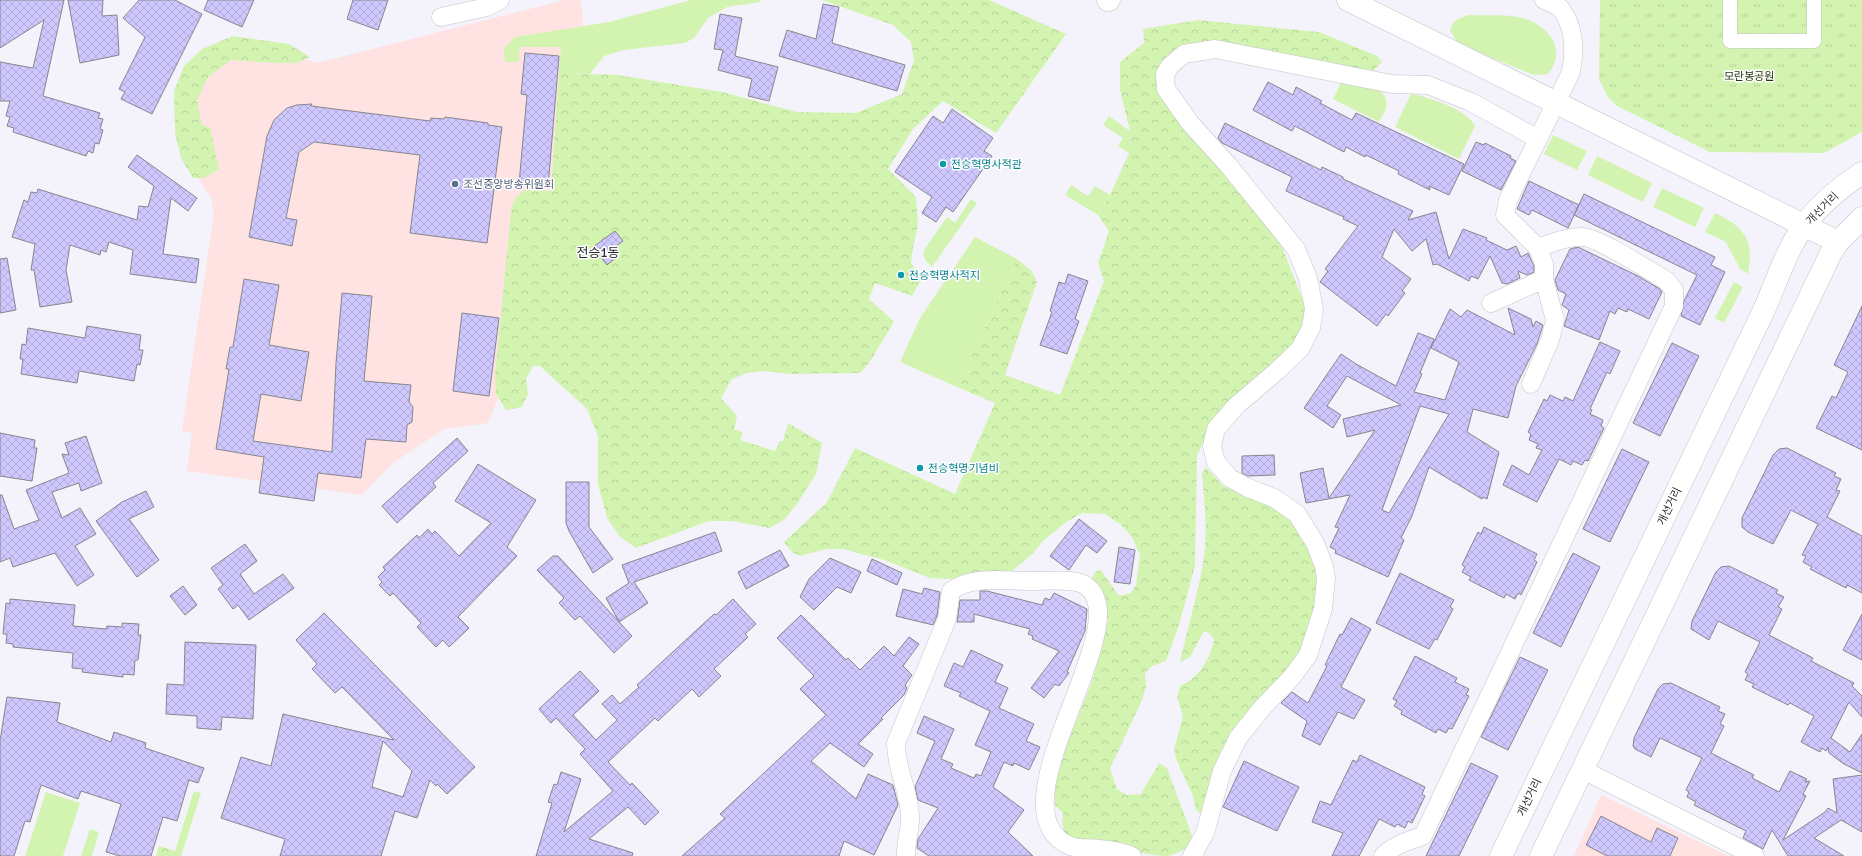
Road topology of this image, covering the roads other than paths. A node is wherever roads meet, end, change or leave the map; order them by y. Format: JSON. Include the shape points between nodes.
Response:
{"nodes":[{"id":1,"x":500,"y":0,"type":"edge"},
{"id":2,"x":1348,"y":0,"type":"edge"},
{"id":3,"x":1544,"y":0,"type":"edge"},
{"id":4,"x":1730,"y":0,"type":"edge"},
{"id":5,"x":1814,"y":0,"type":"edge"},
{"id":6,"x":441,"y":17,"type":"dead end"},
{"id":7,"x":1556,"y":104,"type":"junction"},
{"id":8,"x":1538,"y":139,"type":"junction"},
{"id":9,"x":1862,"y":174,"type":"edge"},
{"id":10,"x":1862,"y":218,"type":"edge"},
{"id":11,"x":1805,"y":225,"type":"junction"},
{"id":12,"x":1838,"y":242,"type":"junction"},
{"id":13,"x":1538,"y":248,"type":"junction"},
{"id":14,"x":1544,"y":279,"type":"junction"},
{"id":15,"x":1491,"y":303,"type":"dead end"},
{"id":16,"x":1531,"y":384,"type":"dead end"},
{"id":17,"x":1583,"y":770,"type":"junction"},
{"id":18,"x":906,"y":856,"type":"edge"},
{"id":19,"x":1132,"y":856,"type":"edge"},
{"id":20,"x":1192,"y":856,"type":"edge"},
{"id":21,"x":1383,"y":856,"type":"edge"},
{"id":22,"x":1501,"y":856,"type":"edge"},
{"id":23,"x":1541,"y":856,"type":"edge"},
{"id":24,"x":1755,"y":856,"type":"edge"}],
"edges":[{"from":1,"to":6,"type":"street","via":[[487,7]]},
{"from":2,"to":7,"type":"main road"},
{"from":3,"to":7,"type":"street","via":[[1560,8],[1572,31],[1574,53],[1571,72]]},
{"from":4,"to":5,"type":"street","via":[[1730,41],[1814,41]]},
{"from":7,"to":8,"type":"street"},
{"from":7,"to":11,"type":"main road"},
{"from":8,"to":13,"type":"street","via":[[1508,200],[1505,215]]},
{"from":8,"to":20,"type":"street","via":[[1471,102],[1428,85],[1392,84],[1215,49],[1184,54],[1165,74],[1166,88],[1190,123],[1229,166],[1296,249],[1308,278],[1314,309],[1311,328],[1300,349],[1236,406],[1216,429],[1212,446],[1216,462],[1230,478],[1274,498],[1297,514],[1315,543],[1326,578],[1324,609],[1308,655],[1238,738],[1222,771],[1205,833]]},
{"from":9,"to":11,"type":"main road","name":"개선거리","via":[[1824,203]]},
{"from":10,"to":12,"type":"main road"},
{"from":11,"to":12,"type":"main road"},
{"from":11,"to":22,"type":"main road","name":"개선거리","via":[[1786,259],[1764,310]]},
{"from":12,"to":17,"type":"main road"},
{"from":13,"to":14,"type":"street","via":[[1544,264]]},
{"from":13,"to":21,"type":"street","via":[[1562,240],[1584,237],[1604,245],[1667,281],[1674,290],[1674,306],[1423,836],[1404,842]]},
{"from":14,"to":15,"type":"street"},
{"from":14,"to":16,"type":"street","via":[[1555,320],[1554,329]]},
{"from":17,"to":23,"type":"main road"},
{"from":17,"to":24,"type":"street"},
{"from":18,"to":19,"type":"street","via":[[910,816],[896,759],[896,743],[946,619],[952,591],[959,585],[978,582],[1059,581],[1084,584],[1093,592],[1099,608],[1095,636],[1082,679],[1051,762],[1045,803],[1048,825],[1059,839],[1072,848],[1099,848]]}]}
